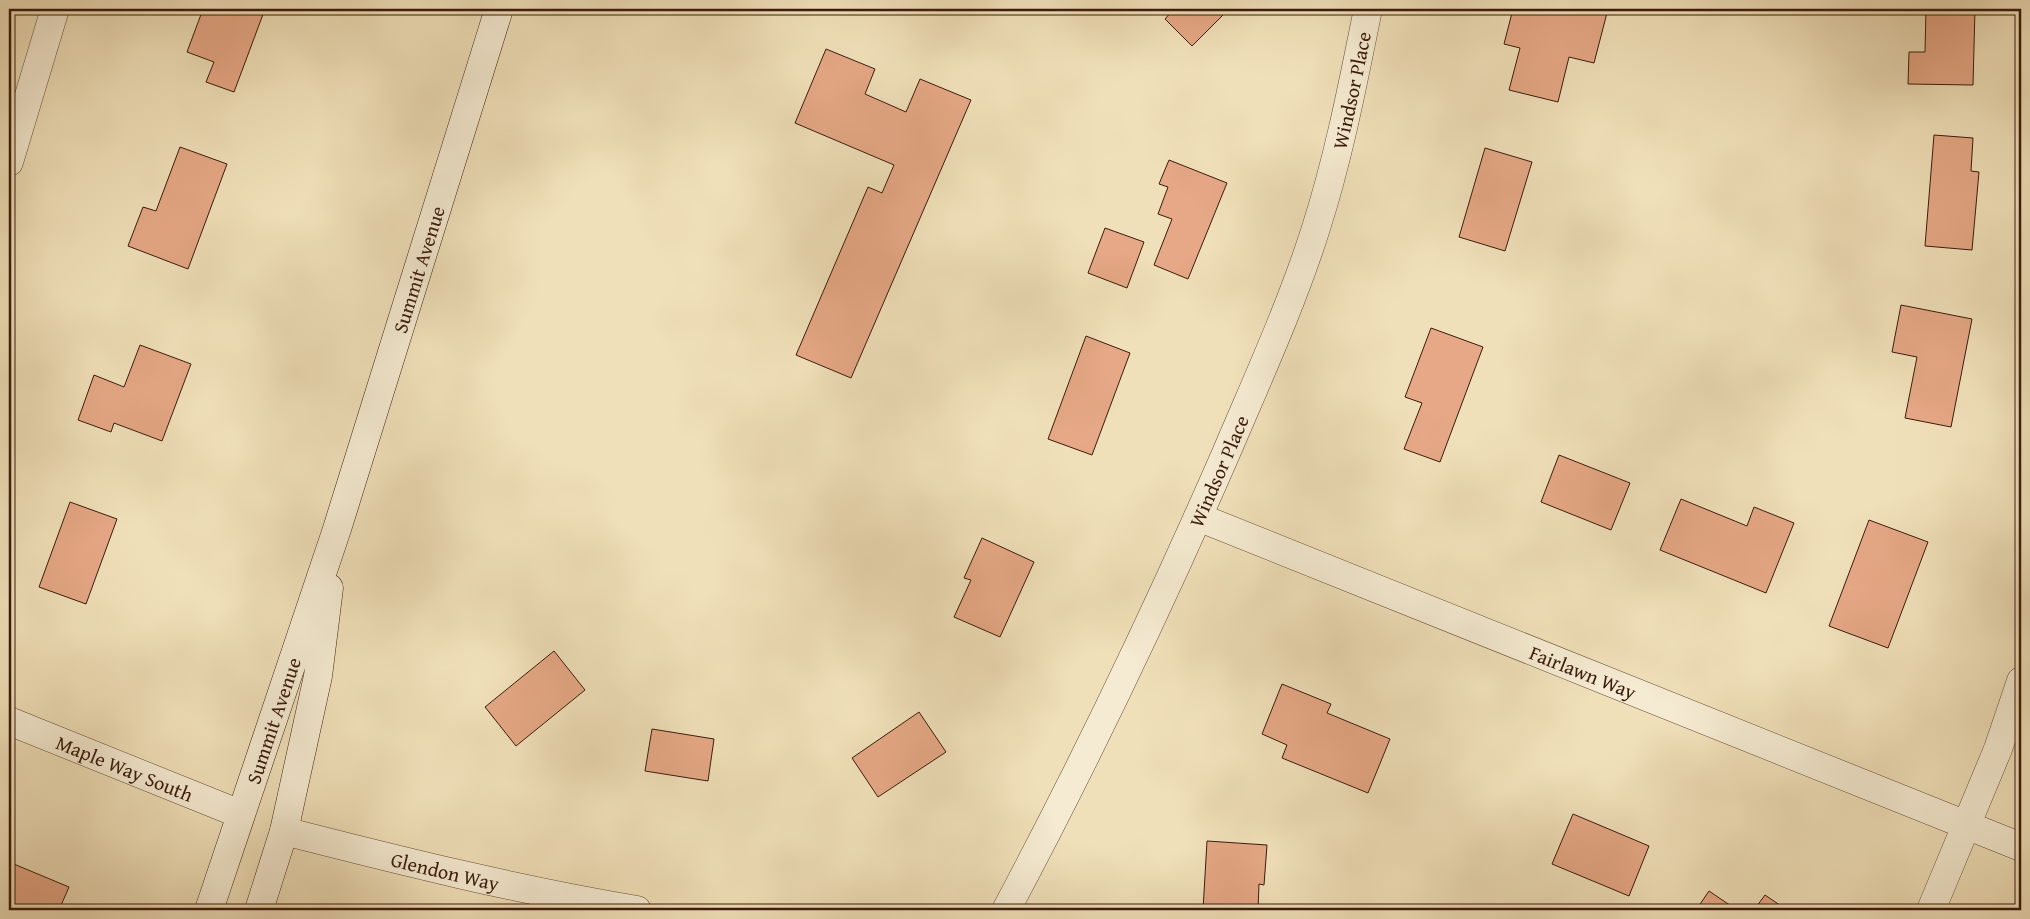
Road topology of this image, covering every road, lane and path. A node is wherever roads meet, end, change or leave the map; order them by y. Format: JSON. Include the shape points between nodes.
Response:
{"nodes":[{"id":1,"x":499,"y":9,"type":"edge"},
{"id":2,"x":1368,"y":9,"type":"edge"},
{"id":3,"x":49,"y":11,"type":"edge"},
{"id":4,"x":9,"y":162,"type":"edge"},
{"id":5,"x":1198,"y":517,"type":"junction"},
{"id":6,"x":337,"y":530,"type":"junction"},
{"id":7,"x":2021,"y":682,"type":"edge"},
{"id":8,"x":9,"y":721,"type":"edge"},
{"id":9,"x":240,"y":814,"type":"junction"},
{"id":10,"x":1967,"y":825,"type":"junction"},
{"id":11,"x":284,"y":831,"type":"junction"},
{"id":12,"x":2021,"y":847,"type":"edge"},
{"id":13,"x":208,"y":910,"type":"edge"},
{"id":14,"x":259,"y":910,"type":"edge"},
{"id":15,"x":637,"y":910,"type":"edge"},
{"id":16,"x":1006,"y":910,"type":"edge"},
{"id":17,"x":1931,"y":910,"type":"edge"}],
"edges":[{"from":1,"to":6,"type":"street","name":"Summit Avenue"},
{"from":2,"to":5,"type":"street","name":"Windsor Place","via":[[1346,121],[1316,229],[1274,339]]},
{"from":3,"to":4,"type":"street"},
{"from":5,"to":10,"type":"street","name":"Fairlawn Way"},
{"from":5,"to":16,"type":"street","name":"Windsor Place","via":[[1074,781]]},
{"from":6,"to":9,"type":"street","name":"Summit Avenue"},
{"from":6,"to":11,"type":"street","name":"Summit Avenue","via":[[318,676]]},
{"from":7,"to":10,"type":"street","via":[[1998,750]]},
{"from":8,"to":9,"type":"street","name":"Maple Way South"},
{"from":9,"to":13,"type":"street","name":"Summit Avenue"},
{"from":10,"to":12,"type":"street","name":"Fairlawn Way"},
{"from":10,"to":17,"type":"street"},
{"from":11,"to":14,"type":"street","name":"Summit Avenue"},
{"from":11,"to":15,"type":"street","name":"Glendon Way","via":[[421,867]]}]}
